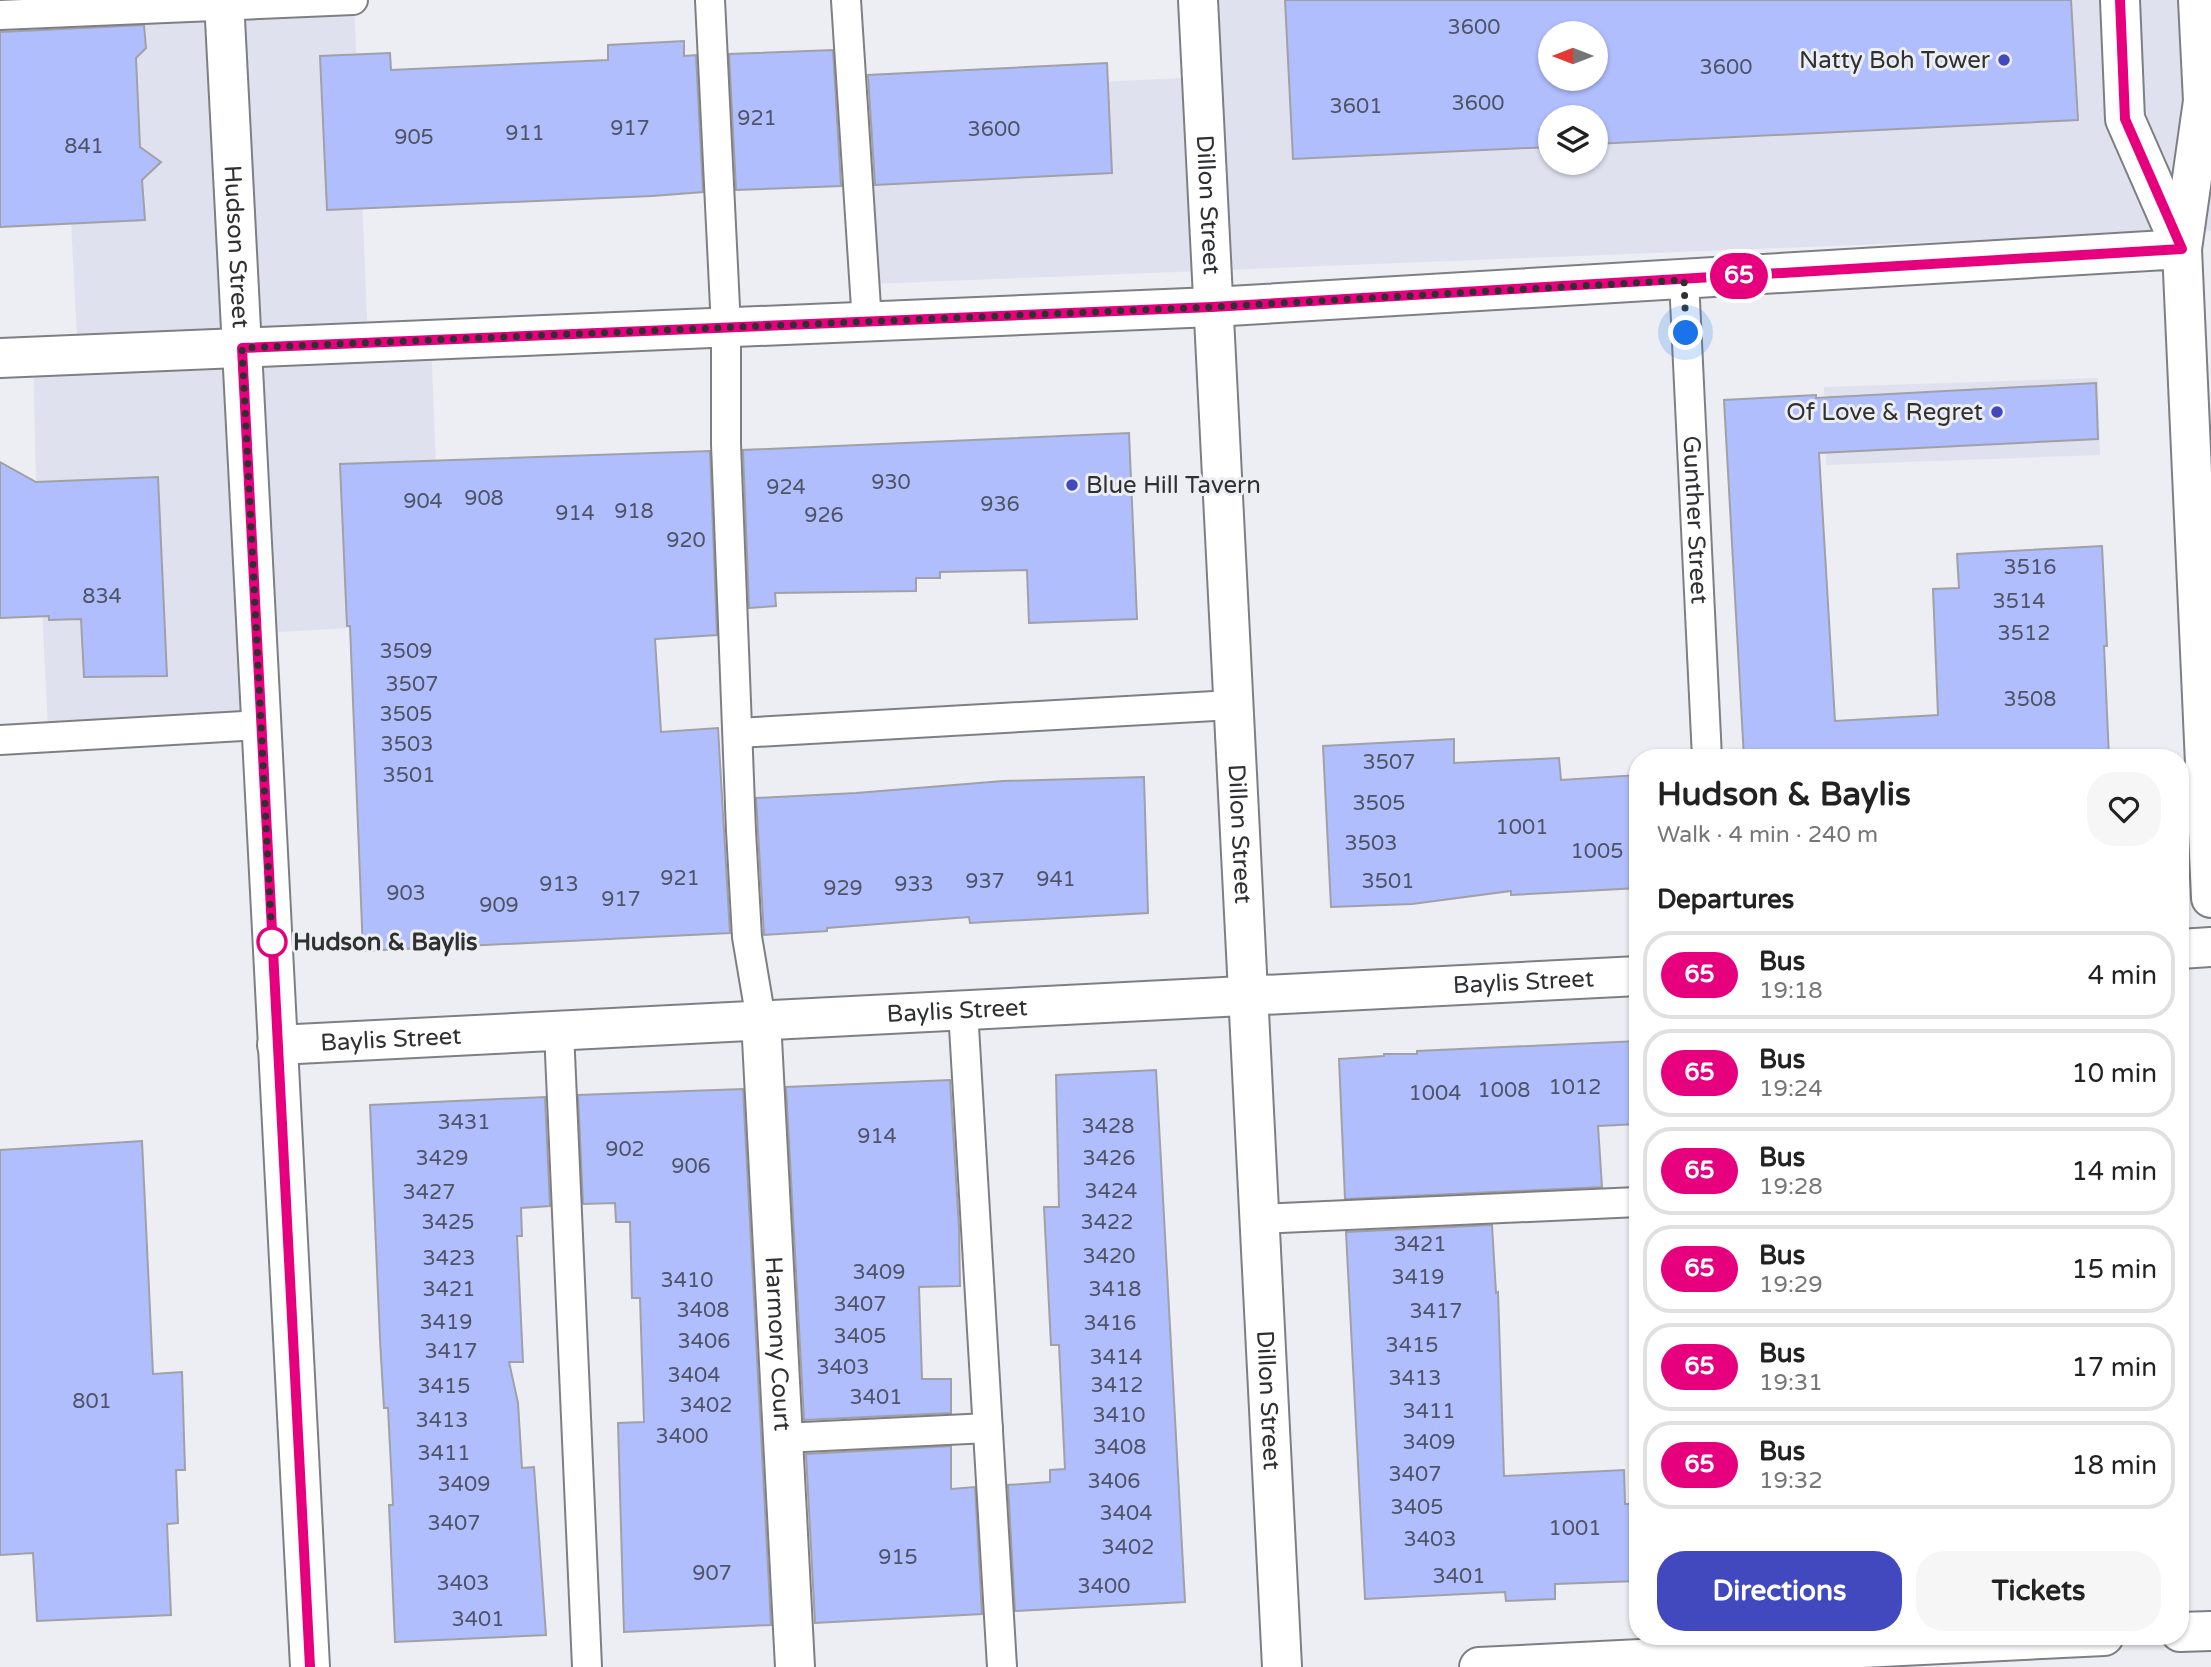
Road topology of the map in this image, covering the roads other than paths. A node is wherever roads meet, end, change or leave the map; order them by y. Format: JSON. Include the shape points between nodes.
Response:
{"nodes":[{"id":1,"x":352,"y":0,"type":"edge"},
{"id":2,"x":710,"y":0,"type":"edge"},
{"id":3,"x":846,"y":0,"type":"edge"},
{"id":4,"x":1198,"y":0,"type":"edge"},
{"id":5,"x":2120,"y":0,"type":"edge"},
{"id":6,"x":2198,"y":0,"type":"edge"},
{"id":7,"x":224,"y":4,"type":"edge"},
{"id":8,"x":0,"y":15,"type":"edge"},
{"id":9,"x":2197,"y":249,"type":"edge"},
{"id":10,"x":1684,"y":280,"type":"junction"},
{"id":11,"x":1212,"y":307,"type":"junction"},
{"id":12,"x":867,"y":323,"type":"junction"},
{"id":13,"x":726,"y":328,"type":"junction"},
{"id":14,"x":242,"y":348,"type":"junction"},
{"id":15,"x":0,"y":358,"type":"edge"},
{"id":16,"x":1232,"y":705,"type":"junction"},
{"id":17,"x":261,"y":725,"type":"junction"},
{"id":18,"x":738,"y":733,"type":"junction"},
{"id":19,"x":0,"y":740,"type":"edge"},
{"id":20,"x":1707,"y":749,"type":"edge"},
{"id":21,"x":2211,"y":898,"type":"edge"},
{"id":22,"x":2211,"y":947,"type":"edge"},
{"id":23,"x":2189,"y":948,"type":"edge"},
{"id":24,"x":1629,"y":976,"type":"edge"},
{"id":25,"x":1247,"y":996,"type":"junction"},
{"id":26,"x":963,"y":1010,"type":"junction"},
{"id":27,"x":761,"y":1020,"type":"junction"},
{"id":28,"x":559,"y":1031,"type":"junction"},
{"id":29,"x":277,"y":1045,"type":"junction"},
{"id":30,"x":1629,"y":1202,"type":"edge"},
{"id":31,"x":1259,"y":1219,"type":"junction"},
{"id":32,"x":988,"y":1428,"type":"junction"},
{"id":33,"x":783,"y":1438,"type":"junction"},
{"id":34,"x":2211,"y":1631,"type":"edge"},
{"id":35,"x":2189,"y":1632,"type":"edge"},
{"id":36,"x":1906,"y":1645,"type":"edge"},
{"id":37,"x":1752,"y":1652,"type":"edge"},
{"id":38,"x":310,"y":1667,"type":"edge"},
{"id":39,"x":587,"y":1667,"type":"edge"},
{"id":40,"x":795,"y":1667,"type":"edge"},
{"id":41,"x":1002,"y":1667,"type":"edge"},
{"id":42,"x":1282,"y":1667,"type":"edge"},
{"id":43,"x":1479,"y":1667,"type":"edge"}],
"edges":[{"from":1,"to":7,"type":"lane"},
{"from":2,"to":13,"type":"lane"},
{"from":3,"to":12,"type":"lane"},
{"from":4,"to":11,"type":"street","name":"Dillon Street"},
{"from":5,"to":9,"type":"street","via":[[2125,119]]},
{"from":6,"to":9,"type":"street","via":[[2203,101]]},
{"from":7,"to":8,"type":"lane"},
{"from":7,"to":14,"type":"street","name":"Hudson Street"},
{"from":9,"to":10,"type":"street"},
{"from":9,"to":21,"type":"street"},
{"from":10,"to":11,"type":"street"},
{"from":10,"to":20,"type":"lane","name":"Gunther Street"},
{"from":11,"to":12,"type":"street"},
{"from":11,"to":16,"type":"street","name":"Dillon Street"},
{"from":12,"to":13,"type":"street"},
{"from":13,"to":14,"type":"street"},
{"from":13,"to":18,"type":"lane"},
{"from":14,"to":15,"type":"street"},
{"from":14,"to":17,"type":"street","name":"Hudson Street"},
{"from":16,"to":18,"type":"lane"},
{"from":16,"to":25,"type":"street","name":"Dillon Street"},
{"from":17,"to":19,"type":"lane"},
{"from":17,"to":29,"type":"street","name":"Hudson Street"},
{"from":18,"to":27,"type":"lane","via":[[747,937]]},
{"from":22,"to":23,"type":"street"},
{"from":24,"to":25,"type":"street","name":"Baylis Street"},
{"from":25,"to":26,"type":"street","name":"Baylis Street"},
{"from":25,"to":31,"type":"street","name":"Dillon Street"},
{"from":26,"to":27,"type":"street","name":"Baylis Street"},
{"from":26,"to":32,"type":"lane"},
{"from":27,"to":28,"type":"street","name":"Baylis Street"},
{"from":27,"to":33,"type":"street","name":"Harmony Court"},
{"from":28,"to":29,"type":"street","name":"Baylis Street"},
{"from":28,"to":39,"type":"lane"},
{"from":29,"to":38,"type":"street","name":"Hudson Street"},
{"from":30,"to":31,"type":"lane"},
{"from":31,"to":42,"type":"street","name":"Dillon Street"},
{"from":32,"to":33,"type":"lane"},
{"from":32,"to":41,"type":"lane"},
{"from":33,"to":40,"type":"street","name":"Harmony Court"},
{"from":34,"to":35,"type":"street"},
{"from":36,"to":37,"type":"street"},
{"from":37,"to":43,"type":"street"}]}
